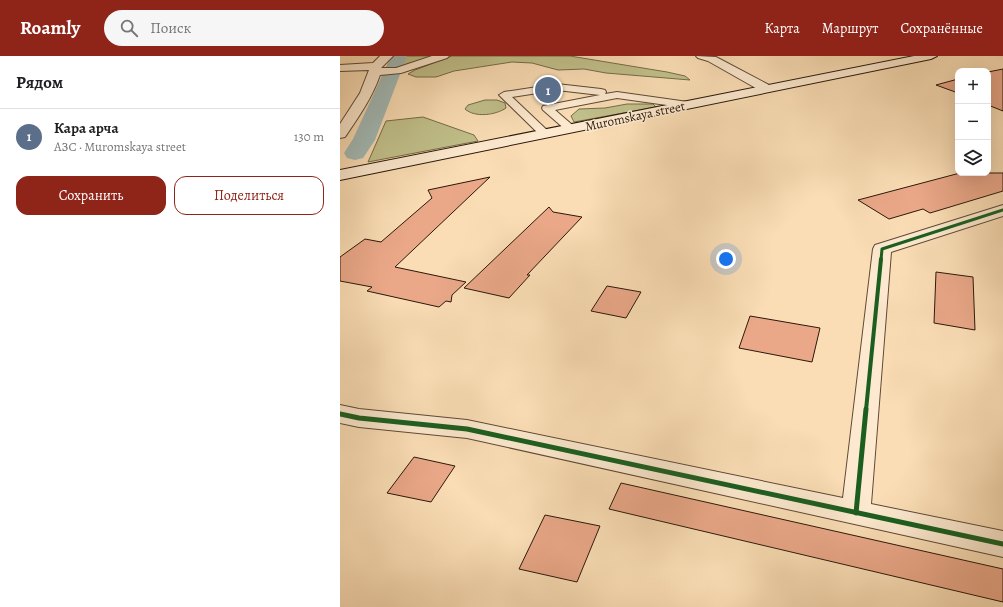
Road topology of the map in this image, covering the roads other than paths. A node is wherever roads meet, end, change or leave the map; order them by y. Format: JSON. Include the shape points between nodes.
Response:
{"nodes":[{"id":1,"x":387,"y":56,"type":"edge"},
{"id":2,"x":443,"y":56,"type":"edge"},
{"id":3,"x":931,"y":56,"type":"edge"},
{"id":4,"x":709,"y":57,"type":"edge"},
{"id":5,"x":340,"y":68,"type":"edge"},
{"id":6,"x":384,"y":70,"type":"junction"},
{"id":7,"x":765,"y":88,"type":"junction"},
{"id":8,"x":617,"y":95,"type":"junction"},
{"id":9,"x":688,"y":105,"type":"junction"},
{"id":10,"x":571,"y":129,"type":"junction"},
{"id":11,"x":340,"y":134,"type":"edge"},
{"id":12,"x":545,"y":134,"type":"junction"},
{"id":13,"x":340,"y":175,"type":"edge"},
{"id":14,"x":1003,"y":210,"type":"edge"},
{"id":15,"x":340,"y":414,"type":"edge"},
{"id":16,"x":856,"y":513,"type":"junction"},
{"id":17,"x":1003,"y":544,"type":"edge"}],
"edges":[{"from":1,"to":6,"type":"street"},
{"from":2,"to":6,"type":"street"},
{"from":3,"to":7,"type":"street","name":"Muromskaya street"},
{"from":4,"to":7,"type":"street"},
{"from":5,"to":6,"type":"street"},
{"from":6,"to":11,"type":"street","via":[[365,93]]},
{"from":7,"to":9,"type":"street","name":"Muromskaya street"},
{"from":8,"to":9,"type":"lane"},
{"from":8,"to":10,"type":"lane","via":[[547,108]]},
{"from":8,"to":12,"type":"lane","via":[[557,86],[504,95]]},
{"from":9,"to":10,"type":"street","name":"Muromskaya street"},
{"from":10,"to":12,"type":"street","name":"Muromskaya street"},
{"from":12,"to":13,"type":"street","name":"Muromskaya street"},
{"from":14,"to":16,"type":"street","via":[[882,249]]},
{"from":15,"to":16,"type":"street","via":[[467,429]]},
{"from":16,"to":17,"type":"street"}]}
